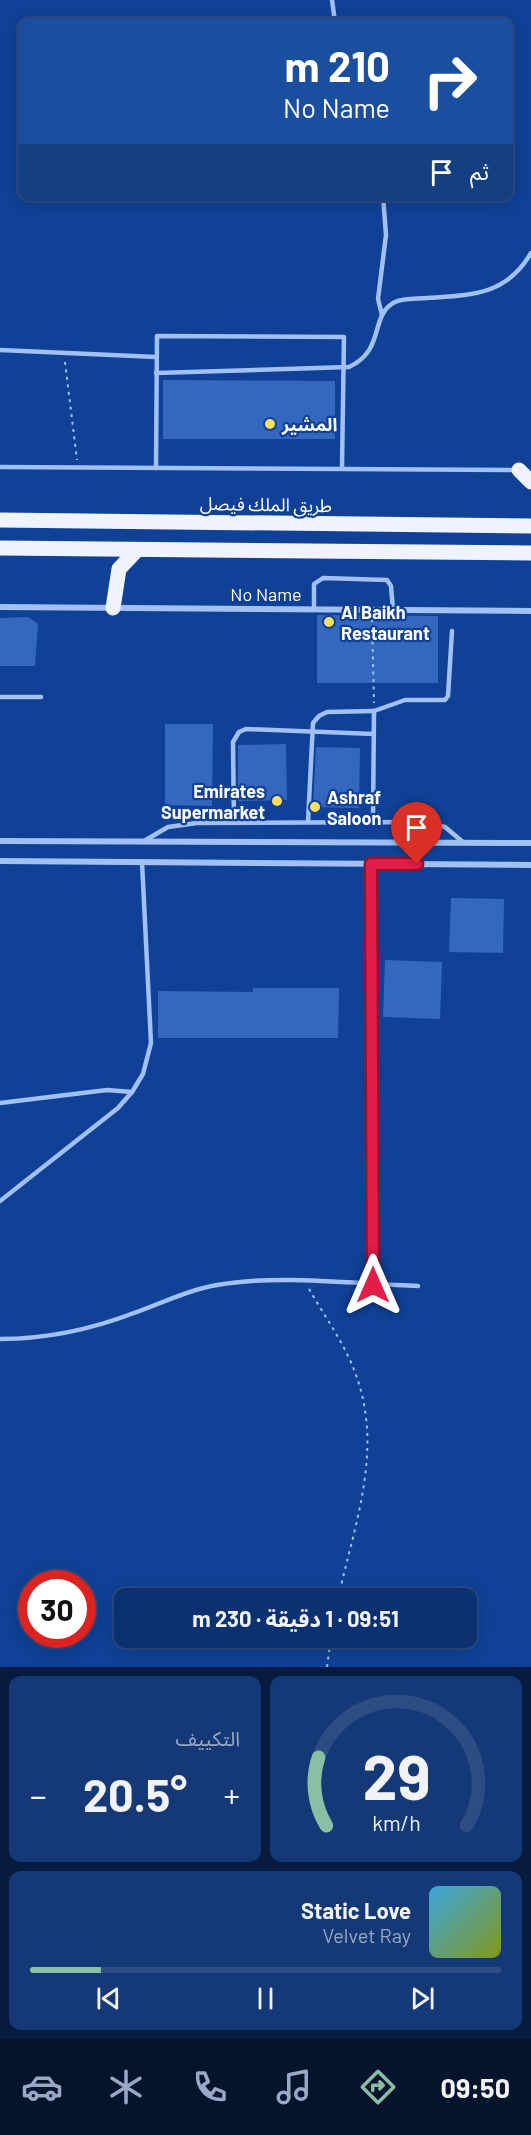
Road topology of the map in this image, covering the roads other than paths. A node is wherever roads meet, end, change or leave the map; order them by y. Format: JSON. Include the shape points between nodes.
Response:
{"nodes":[{"id":1,"x":332,"y":0,"type":"edge"},
{"id":2,"x":334,"y":18,"type":"edge"},
{"id":3,"x":383,"y":201,"type":"edge"},
{"id":4,"x":531,"y":253,"type":"edge"},
{"id":5,"x":382,"y":315,"type":"junction"},
{"id":6,"x":0,"y":350,"type":"edge"},
{"id":7,"x":156,"y":357,"type":"junction"},
{"id":8,"x":342,"y":369,"type":"junction"},
{"id":9,"x":156,"y":373,"type":"junction"},
{"id":10,"x":0,"y":467,"type":"edge"},
{"id":11,"x":342,"y":467,"type":"junction"},
{"id":12,"x":156,"y":468,"type":"junction"},
{"id":13,"x":525,"y":471,"type":"edge"},
{"id":14,"x":531,"y":482,"type":"edge"},
{"id":15,"x":0,"y":520,"type":"edge"},
{"id":16,"x":531,"y":526,"type":"edge"},
{"id":17,"x":0,"y":548,"type":"edge"},
{"id":18,"x":137,"y":550,"type":"junction"},
{"id":19,"x":531,"y":553,"type":"edge"},
{"id":20,"x":0,"y":607,"type":"edge"},
{"id":21,"x":112,"y":608,"type":"junction"},
{"id":22,"x":314,"y":610,"type":"junction"},
{"id":23,"x":393,"y":610,"type":"junction"},
{"id":24,"x":531,"y":611,"type":"edge"},
{"id":25,"x":452,"y":632,"type":"dead end"},
{"id":26,"x":0,"y":697,"type":"edge"},
{"id":27,"x":41,"y":697,"type":"dead end"},
{"id":28,"x":374,"y":711,"type":"junction"},
{"id":29,"x":311,"y":732,"type":"junction"},
{"id":30,"x":374,"y":734,"type":"junction"},
{"id":31,"x":234,"y":822,"type":"junction"},
{"id":32,"x":308,"y":822,"type":"junction"},
{"id":33,"x":373,"y":822,"type":"junction"},
{"id":34,"x":143,"y":841,"type":"junction"},
{"id":35,"x":0,"y":842,"type":"edge"},
{"id":36,"x":463,"y":842,"type":"junction"},
{"id":37,"x":531,"y":843,"type":"edge"},
{"id":38,"x":0,"y":861,"type":"edge"},
{"id":39,"x":142,"y":862,"type":"junction"},
{"id":40,"x":371,"y":864,"type":"junction"},
{"id":41,"x":531,"y":865,"type":"edge"},
{"id":42,"x":132,"y":1092,"type":"junction"},
{"id":43,"x":0,"y":1103,"type":"edge"},
{"id":44,"x":0,"y":1201,"type":"edge"},
{"id":45,"x":373,"y":1285,"type":"junction"},
{"id":46,"x":418,"y":1286,"type":"dead end"},
{"id":47,"x":0,"y":1339,"type":"edge"}],
"edges":[{"from":1,"to":2,"type":"lane"},
{"from":3,"to":5,"type":"lane","via":[[386,235],[378,299]]},
{"from":4,"to":5,"type":"lane","via":[[513,275],[481,294],[404,299],[391,304]]},
{"from":5,"to":8,"type":"lane","via":[[372,348],[361,360]]},
{"from":6,"to":7,"type":"lane"},
{"from":7,"to":8,"type":"lane","via":[[157,336],[344,337]]},
{"from":7,"to":9,"type":"lane"},
{"from":8,"to":9,"type":"lane"},
{"from":8,"to":11,"type":"lane"},
{"from":9,"to":12,"type":"lane"},
{"from":10,"to":12,"type":"lane"},
{"from":11,"to":12,"type":"lane"},
{"from":11,"to":13,"type":"lane"},
{"from":13,"to":14,"type":"main road"},
{"from":15,"to":16,"type":"main road","name":"طريق الملك فيصل"},
{"from":17,"to":18,"type":"main road"},
{"from":18,"to":19,"type":"main road"},
{"from":18,"to":21,"type":"main road","via":[[119,569]]},
{"from":20,"to":21,"type":"street","name":"No Name"},
{"from":21,"to":22,"type":"street","name":"No Name"},
{"from":22,"to":23,"type":"street","name":"No Name"},
{"from":22,"to":23,"type":"lane","via":[[314,584],[323,578],[387,580]]},
{"from":23,"to":24,"type":"street","name":"No Name"},
{"from":25,"to":28,"type":"lane","via":[[446,699],[405,700]]},
{"from":26,"to":27,"type":"lane"},
{"from":28,"to":29,"type":"lane","via":[[327,712],[313,723]]},
{"from":28,"to":30,"type":"lane"},
{"from":29,"to":30,"type":"lane"},
{"from":29,"to":31,"type":"lane","via":[[246,729],[236,735]]},
{"from":29,"to":32,"type":"lane"},
{"from":30,"to":33,"type":"lane"},
{"from":31,"to":32,"type":"lane"},
{"from":31,"to":34,"type":"lane","via":[[182,824]]},
{"from":32,"to":33,"type":"lane"},
{"from":33,"to":36,"type":"lane","via":[[438,824]]},
{"from":34,"to":35,"type":"street"},
{"from":34,"to":36,"type":"street"},
{"from":36,"to":37,"type":"street"},
{"from":38,"to":39,"type":"street"},
{"from":39,"to":40,"type":"street"},
{"from":39,"to":42,"type":"lane","via":[[151,1043],[143,1074]]},
{"from":40,"to":41,"type":"street"},
{"from":40,"to":45,"type":"street"},
{"from":42,"to":43,"type":"lane","via":[[107,1090]]},
{"from":42,"to":44,"type":"lane","via":[[118,1108]]},
{"from":45,"to":46,"type":"lane"},
{"from":45,"to":47,"type":"lane","via":[[250,1281],[214,1285],[80,1330]]}]}
